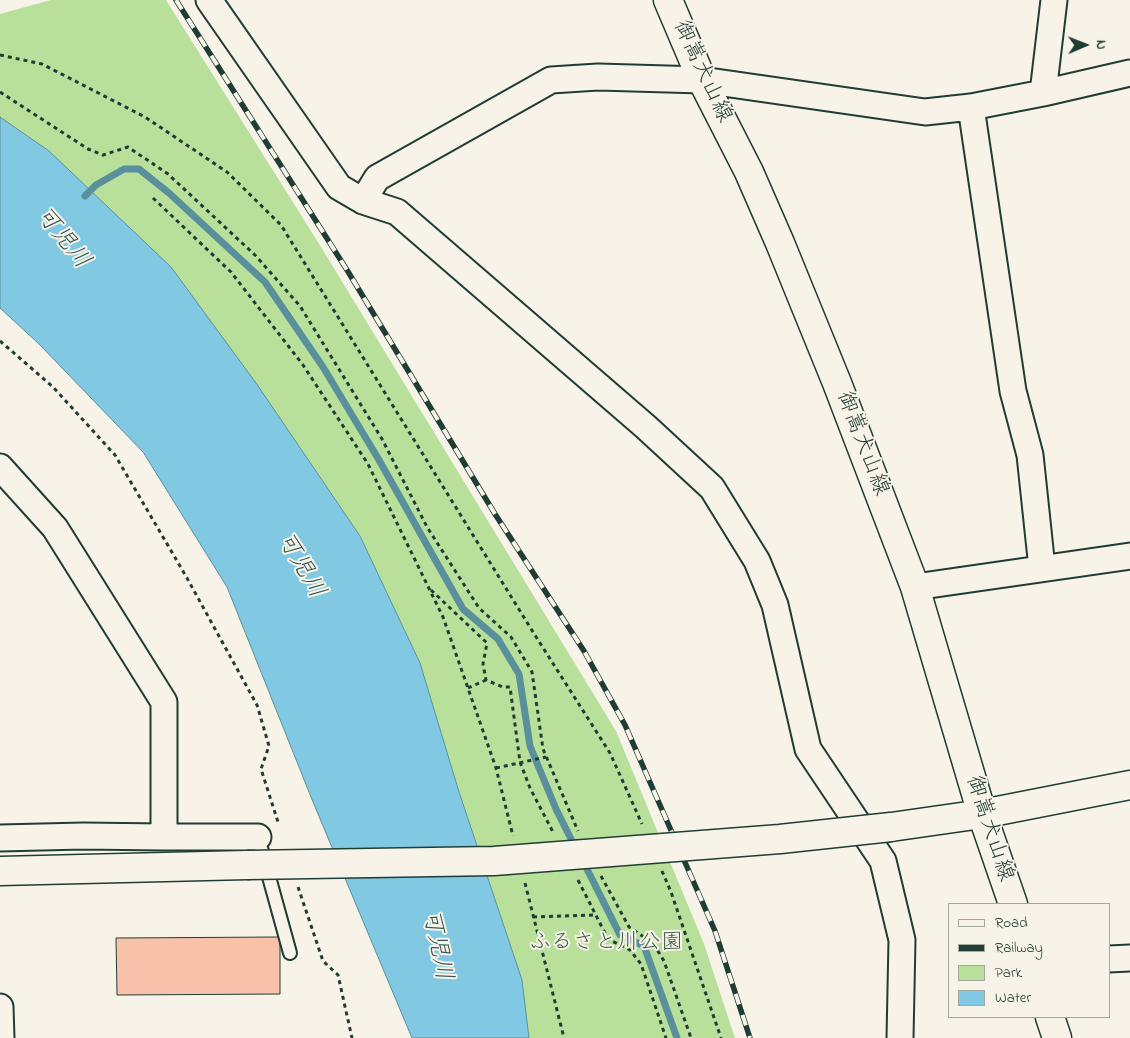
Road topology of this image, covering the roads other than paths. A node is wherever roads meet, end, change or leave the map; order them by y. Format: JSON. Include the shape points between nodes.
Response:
{"nodes":[{"id":1,"x":209,"y":0,"type":"edge"},
{"id":2,"x":668,"y":0,"type":"edge"},
{"id":3,"x":1054,"y":0,"type":"edge"},
{"id":4,"x":1130,"y":72,"type":"edge"},
{"id":5,"x":702,"y":80,"type":"junction"},
{"id":6,"x":1043,"y":93,"type":"junction"},
{"id":7,"x":971,"y":107,"type":"junction"},
{"id":8,"x":363,"y":201,"type":"junction"},
{"id":9,"x":0,"y":467,"type":"edge"},
{"id":10,"x":1130,"y":556,"type":"edge"},
{"id":11,"x":1042,"y":568,"type":"junction"},
{"id":12,"x":915,"y":587,"type":"junction"},
{"id":13,"x":1130,"y":784,"type":"edge"},
{"id":14,"x":982,"y":814,"type":"junction"},
{"id":15,"x":268,"y":832,"type":"joint"},
{"id":16,"x":164,"y":837,"type":"junction"},
{"id":17,"x":0,"y":838,"type":"edge"},
{"id":18,"x":0,"y":871,"type":"edge"},
{"id":19,"x":1013,"y":903,"type":"edge"},
{"id":20,"x":290,"y":953,"type":"dead end"},
{"id":21,"x":1130,"y":958,"type":"edge"},
{"id":22,"x":1110,"y":959,"type":"edge"},
{"id":23,"x":0,"y":1007,"type":"edge"},
{"id":24,"x":1050,"y":1018,"type":"edge"},
{"id":25,"x":1,"y":1038,"type":"edge"},
{"id":26,"x":900,"y":1038,"type":"edge"},
{"id":27,"x":1057,"y":1038,"type":"edge"}],
"edges":[{"from":1,"to":8,"type":"street","via":[[339,187]]},
{"from":2,"to":5,"type":"street","name":"御嵩犬山線"},
{"from":3,"to":6,"type":"street"},
{"from":4,"to":6,"type":"street"},
{"from":5,"to":7,"type":"street","via":[[925,112]]},
{"from":5,"to":8,"type":"street","via":[[598,77],[551,80],[377,178]]},
{"from":5,"to":12,"type":"street","name":"御嵩犬山線","via":[[749,172],[780,243]]},
{"from":6,"to":7,"type":"street"},
{"from":7,"to":11,"type":"street","via":[[1013,391],[1030,455]]},
{"from":8,"to":26,"type":"street","via":[[397,212],[712,488],[757,561],[775,605],[808,749],[883,861],[902,940]]},
{"from":9,"to":16,"type":"street","via":[[55,528],[164,702]]},
{"from":10,"to":11,"type":"street"},
{"from":11,"to":12,"type":"street"},
{"from":12,"to":14,"type":"street","name":"御嵩犬山線"},
{"from":13,"to":14,"type":"street"},
{"from":14,"to":18,"type":"street","bridge":true,"via":[[770,840],[494,861]]},
{"from":14,"to":19,"type":"street","name":"御嵩犬山線"},
{"from":15,"to":16,"type":"street"},
{"from":15,"to":20,"type":"lane"},
{"from":16,"to":17,"type":"street"},
{"from":21,"to":22,"type":"street"},
{"from":23,"to":25,"type":"street"},
{"from":24,"to":27,"type":"street"}]}
